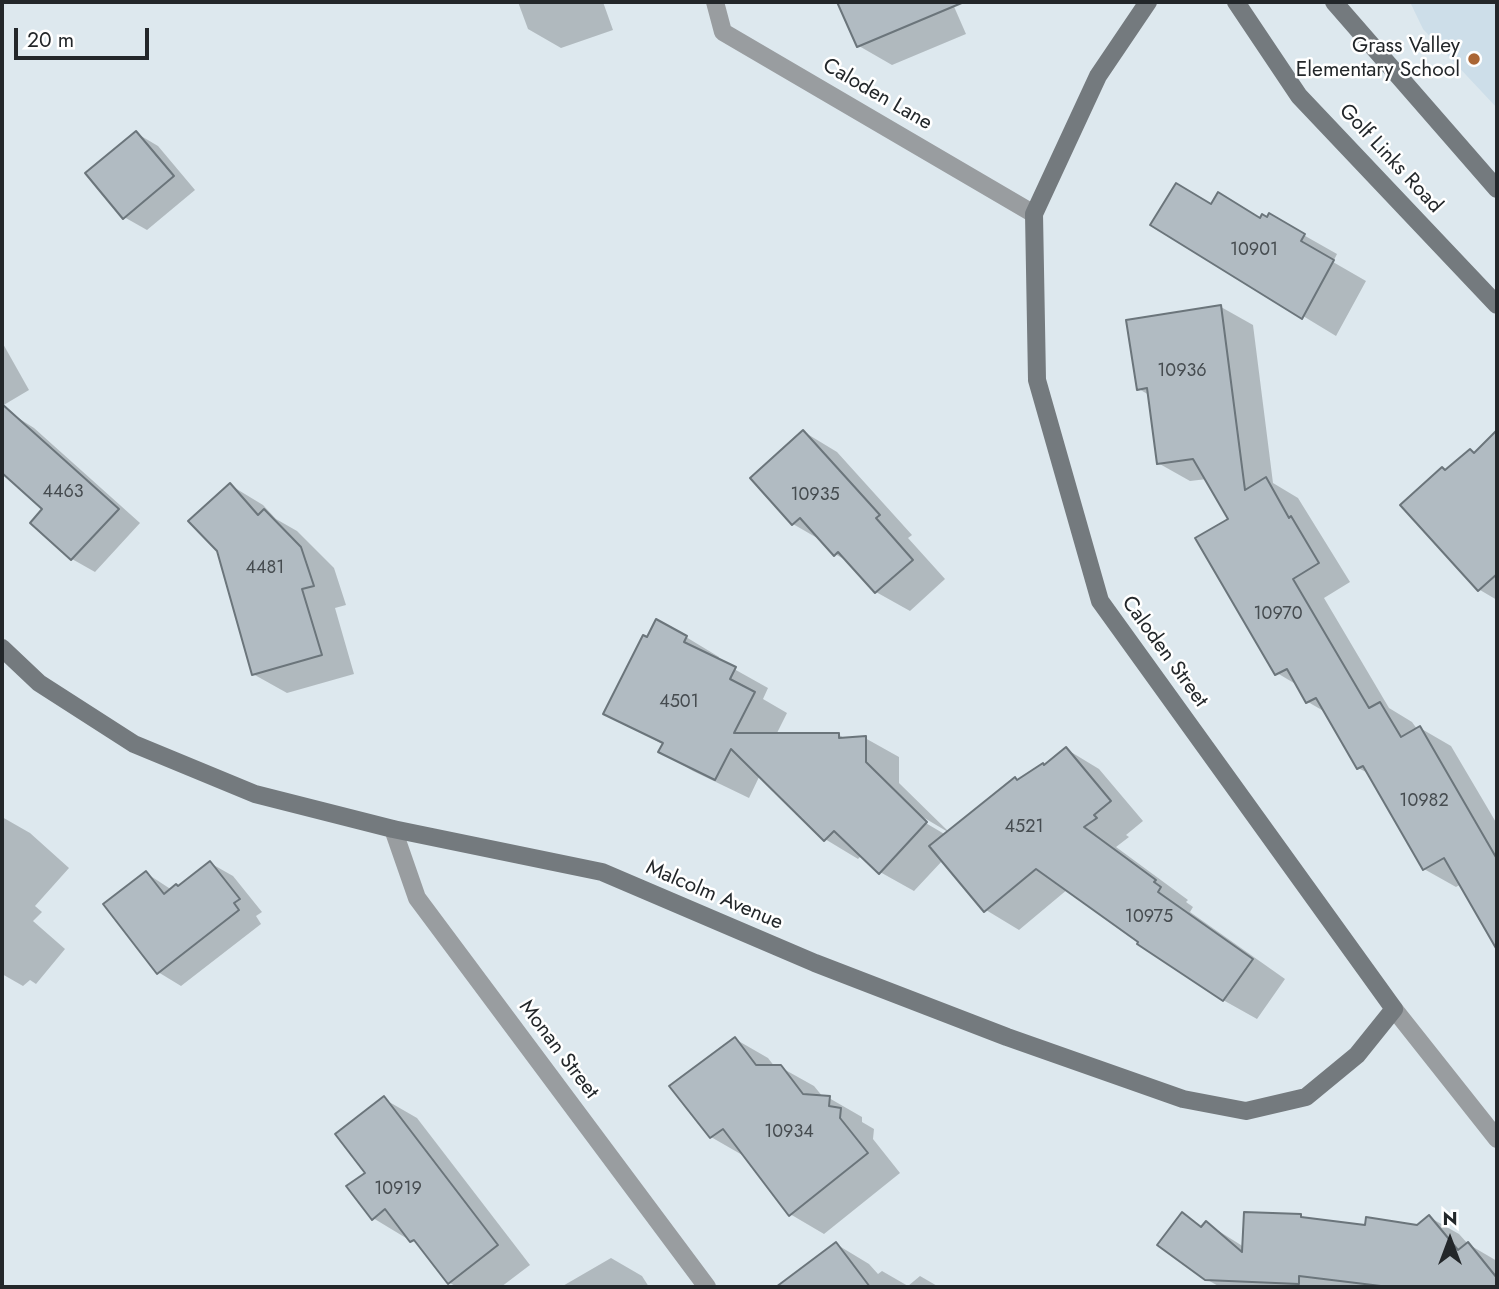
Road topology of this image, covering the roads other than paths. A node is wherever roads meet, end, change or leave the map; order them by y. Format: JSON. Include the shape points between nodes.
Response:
{"nodes":[{"id":1,"x":715,"y":2,"type":"edge"},
{"id":2,"x":1148,"y":2,"type":"edge"},
{"id":3,"x":1236,"y":2,"type":"edge"},
{"id":4,"x":1334,"y":2,"type":"edge"},
{"id":5,"x":1497,"y":189,"type":"edge"},
{"id":6,"x":1034,"y":214,"type":"junction"},
{"id":7,"x":1497,"y":306,"type":"edge"},
{"id":8,"x":2,"y":648,"type":"edge"},
{"id":9,"x":393,"y":830,"type":"junction"},
{"id":10,"x":1394,"y":1009,"type":"junction"},
{"id":11,"x":1497,"y":1139,"type":"edge"},
{"id":12,"x":707,"y":1287,"type":"edge"}],
"edges":[{"from":1,"to":6,"type":"street","name":"Caloden Lane","via":[[723,32]]},
{"from":2,"to":6,"type":"street","name":"Caloden Street","via":[[1098,76]]},
{"from":3,"to":7,"type":"street","name":"Golf Links Road","via":[[1298,96]]},
{"from":4,"to":5,"type":"street"},
{"from":6,"to":10,"type":"street","name":"Caloden Street","via":[[1037,380],[1100,601]]},
{"from":8,"to":9,"type":"street","name":"Malcolm Avenue","via":[[39,683],[134,744],[256,794]]},
{"from":9,"to":10,"type":"street","name":"Malcolm Avenue","via":[[601,872],[815,963],[1007,1037],[1183,1099],[1246,1111],[1306,1097],[1357,1055]]},
{"from":9,"to":12,"type":"street","name":"Monan Street","via":[[417,898]]},
{"from":10,"to":11,"type":"street","name":"Caloden Street"}]}
